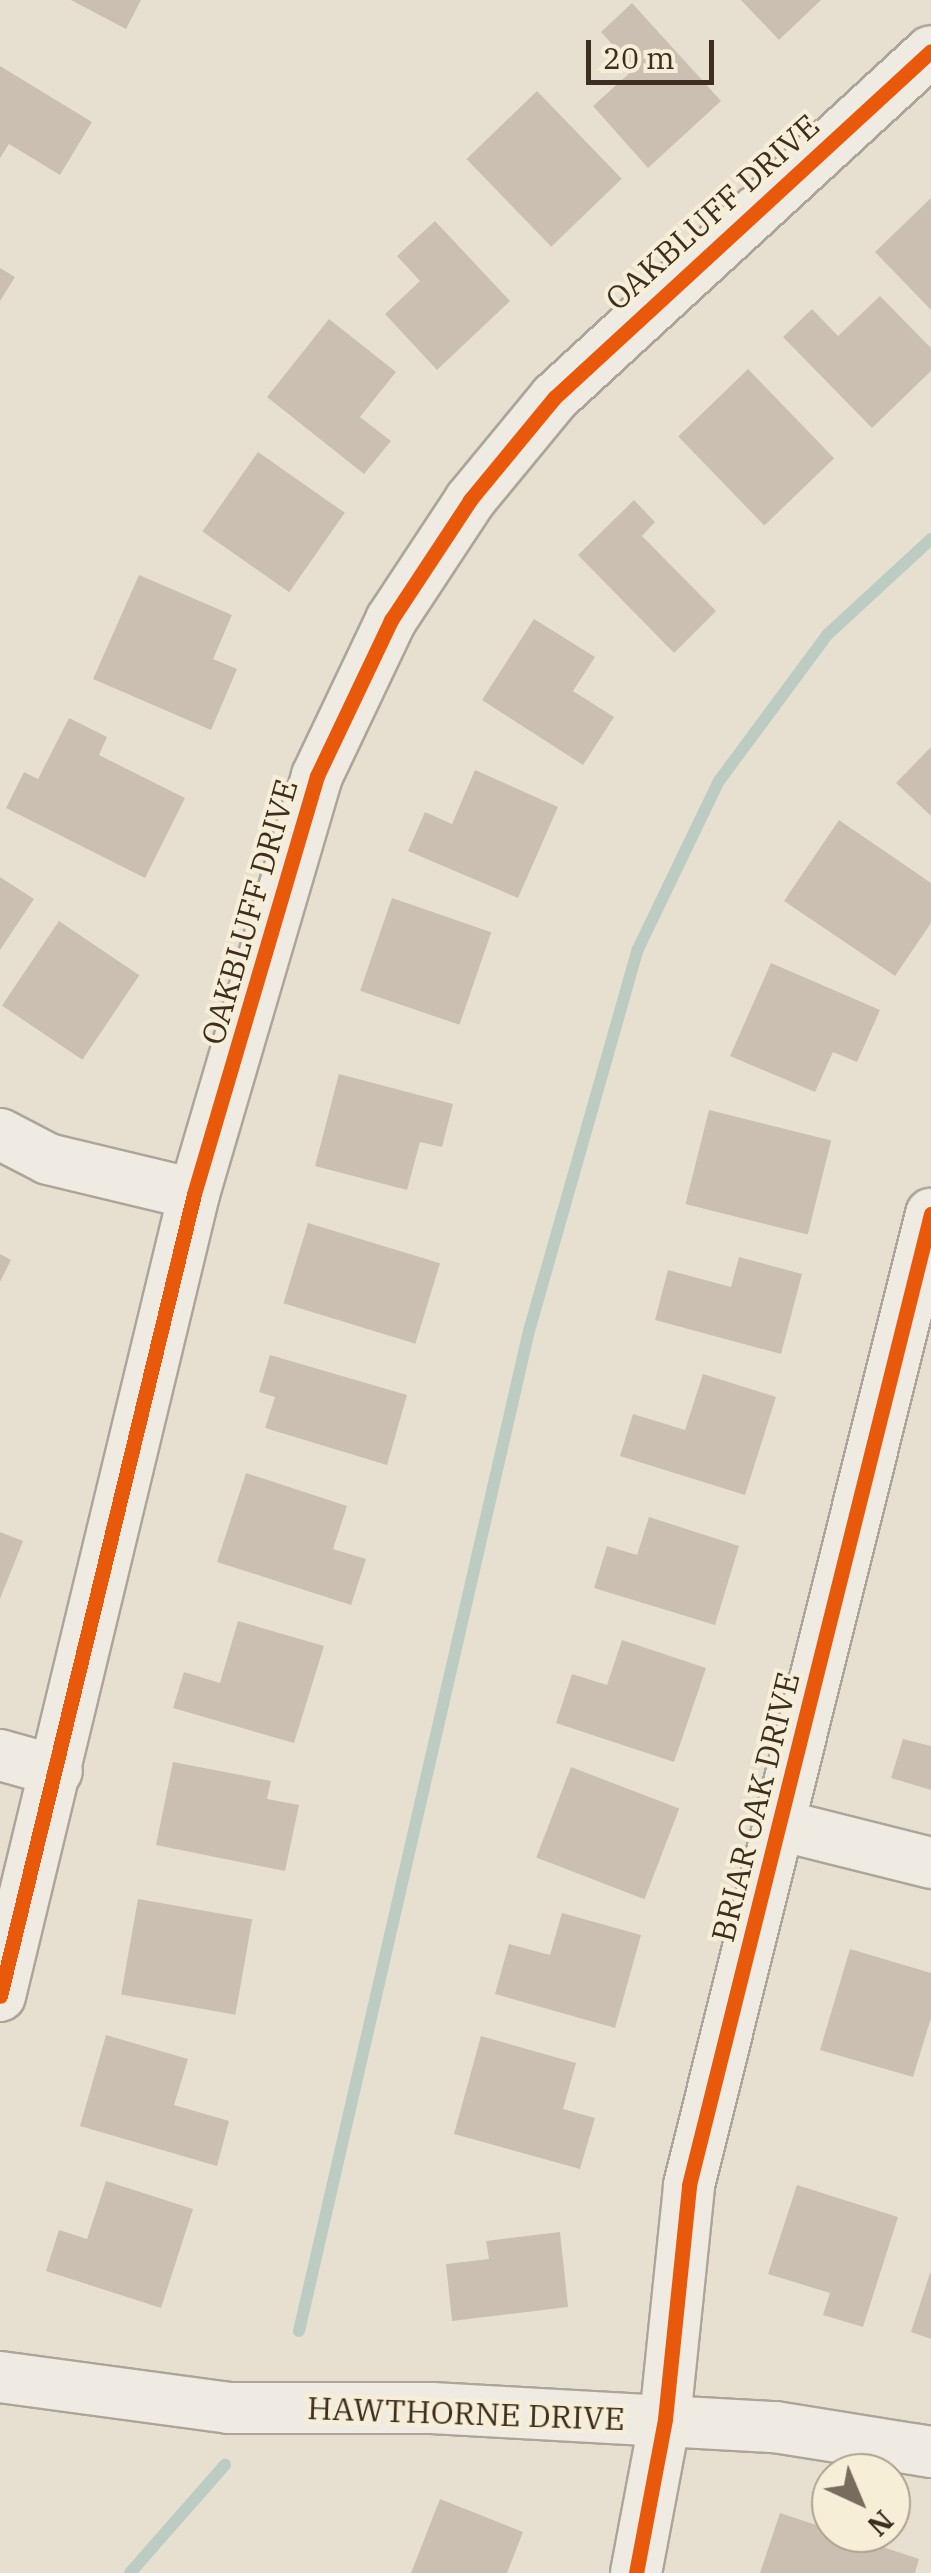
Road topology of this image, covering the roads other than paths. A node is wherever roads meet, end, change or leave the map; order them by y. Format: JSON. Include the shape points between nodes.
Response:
{"nodes":[{"id":1,"x":931,"y":50,"type":"edge"},
{"id":2,"x":0,"y":1134,"type":"edge"},
{"id":3,"x":194,"y":1194,"type":"junction"},
{"id":4,"x":931,"y":1214,"type":"edge"},
{"id":5,"x":0,"y":1754,"type":"edge"},
{"id":6,"x":57,"y":1772,"type":"junction"},
{"id":7,"x":780,"y":1824,"type":"junction"},
{"id":8,"x":931,"y":1863,"type":"edge"},
{"id":9,"x":0,"y":1996,"type":"edge"},
{"id":10,"x":0,"y":2377,"type":"edge"},
{"id":11,"x":665,"y":2419,"type":"junction"},
{"id":12,"x":931,"y":2452,"type":"edge"},
{"id":13,"x":636,"y":2573,"type":"edge"}],
"edges":[{"from":1,"to":3,"type":"street","name":"OAKBLUFF DRIVE","via":[[554,398],[470,500],[391,620],[317,776]]},
{"from":2,"to":3,"type":"street","via":[[48,1159]]},
{"from":3,"to":6,"type":"street","name":"OAKBLUFF DRIVE"},
{"from":4,"to":7,"type":"street","name":"BRIAR OAK DRIVE"},
{"from":5,"to":6,"type":"street"},
{"from":6,"to":9,"type":"street","name":"OAKBLUFF DRIVE"},
{"from":7,"to":8,"type":"street"},
{"from":7,"to":11,"type":"street","name":"BRIAR OAK DRIVE","via":[[689,2185]]},
{"from":10,"to":11,"type":"street","name":"HAWTHORNE DRIVE","via":[[228,2408]]},
{"from":11,"to":12,"type":"street","name":"HAWTHORNE DRIVE","via":[[776,2427]]},
{"from":11,"to":13,"type":"street","name":"BRIAR OAK DRIVE"}]}
